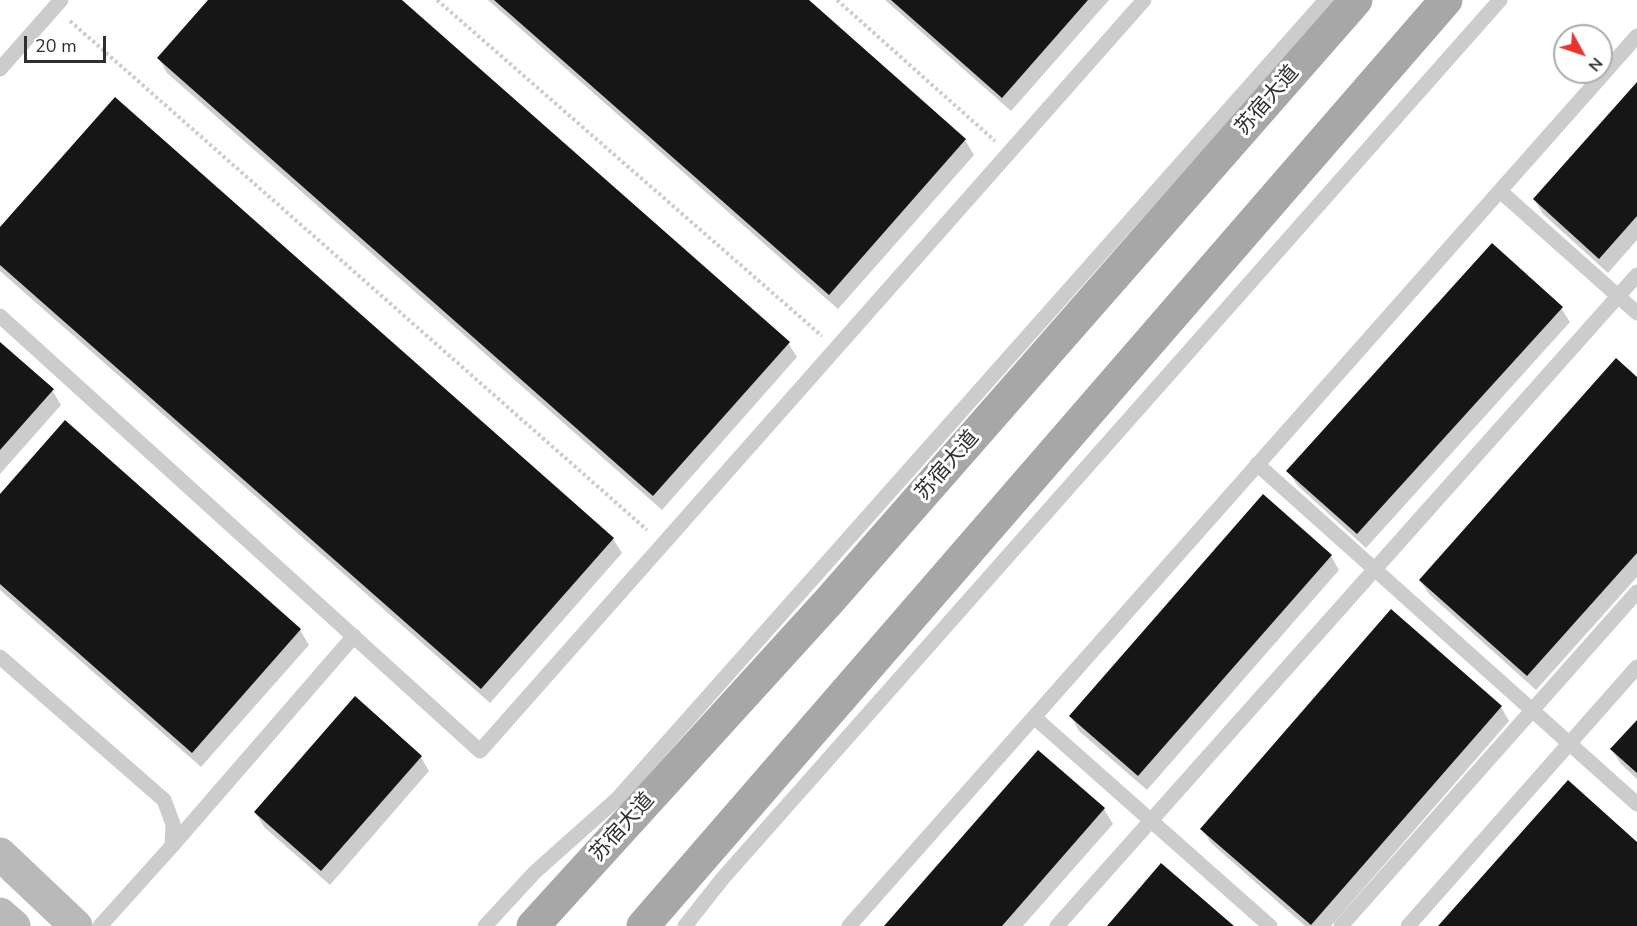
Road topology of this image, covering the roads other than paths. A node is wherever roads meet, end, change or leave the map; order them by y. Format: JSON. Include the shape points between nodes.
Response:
{"nodes":[{"id":1,"x":1144,"y":0,"type":"edge"},
{"id":2,"x":1326,"y":0,"type":"edge"},
{"id":3,"x":1356,"y":0,"type":"edge"},
{"id":4,"x":1446,"y":0,"type":"edge"},
{"id":5,"x":1500,"y":0,"type":"edge"},
{"id":6,"x":58,"y":4,"type":"edge"},
{"id":7,"x":1637,"y":36,"type":"edge"},
{"id":8,"x":0,"y":69,"type":"edge"},
{"id":9,"x":1500,"y":191,"type":"junction"},
{"id":10,"x":1637,"y":274,"type":"edge"},
{"id":11,"x":1618,"y":296,"type":"junction"},
{"id":12,"x":1637,"y":313,"type":"edge"},
{"id":13,"x":0,"y":316,"type":"edge"},
{"id":14,"x":1257,"y":464,"type":"junction"},
{"id":15,"x":1374,"y":569,"type":"junction"},
{"id":16,"x":1637,"y":592,"type":"edge"},
{"id":17,"x":354,"y":636,"type":"junction"},
{"id":18,"x":0,"y":657,"type":"edge"},
{"id":19,"x":1637,"y":667,"type":"edge"},
{"id":20,"x":1533,"y":710,"type":"junction"},
{"id":21,"x":1034,"y":717,"type":"junction"},
{"id":22,"x":1570,"y":743,"type":"junction"},
{"id":23,"x":1637,"y":804,"type":"edge"},
{"id":24,"x":1151,"y":821,"type":"junction"},
{"id":25,"x":172,"y":846,"type":"junction"},
{"id":26,"x":0,"y":854,"type":"edge"},
{"id":27,"x":0,"y":914,"type":"edge"},
{"id":28,"x":14,"y":926,"type":"edge"},
{"id":29,"x":76,"y":926,"type":"edge"},
{"id":30,"x":100,"y":926,"type":"edge"},
{"id":31,"x":486,"y":926,"type":"edge"},
{"id":32,"x":533,"y":926,"type":"edge"},
{"id":33,"x":643,"y":926,"type":"edge"},
{"id":34,"x":685,"y":926,"type":"edge"},
{"id":35,"x":849,"y":926,"type":"edge"},
{"id":36,"x":1057,"y":926,"type":"edge"},
{"id":37,"x":1270,"y":926,"type":"edge"},
{"id":38,"x":1341,"y":926,"type":"edge"},
{"id":39,"x":1408,"y":926,"type":"edge"}],
"edges":[{"from":1,"to":17,"type":"lane","via":[[480,751]]},
{"from":2,"to":31,"type":"lane","via":[[618,798],[535,872]]},
{"from":3,"to":32,"type":"main road","name":"苏宿大道","via":[[830,600]]},
{"from":4,"to":33,"type":"main road"},
{"from":5,"to":34,"type":"lane","via":[[723,878]]},
{"from":6,"to":8,"type":"lane"},
{"from":7,"to":9,"type":"lane"},
{"from":9,"to":11,"type":"lane"},
{"from":9,"to":14,"type":"lane"},
{"from":10,"to":11,"type":"lane"},
{"from":11,"to":12,"type":"lane"},
{"from":11,"to":15,"type":"lane"},
{"from":13,"to":17,"type":"lane"},
{"from":14,"to":15,"type":"lane"},
{"from":14,"to":21,"type":"lane"},
{"from":15,"to":20,"type":"lane"},
{"from":15,"to":24,"type":"lane"},
{"from":16,"to":20,"type":"lane"},
{"from":17,"to":25,"type":"lane"},
{"from":18,"to":25,"type":"lane","via":[[164,800],[173,825]]},
{"from":19,"to":22,"type":"lane"},
{"from":20,"to":22,"type":"lane"},
{"from":20,"to":38,"type":"lane"},
{"from":21,"to":24,"type":"lane"},
{"from":21,"to":35,"type":"lane"},
{"from":22,"to":23,"type":"lane"},
{"from":22,"to":39,"type":"lane"},
{"from":24,"to":36,"type":"lane"},
{"from":24,"to":37,"type":"lane"},
{"from":25,"to":30,"type":"lane"},
{"from":26,"to":29,"type":"main road"},
{"from":27,"to":28,"type":"main road"}]}
